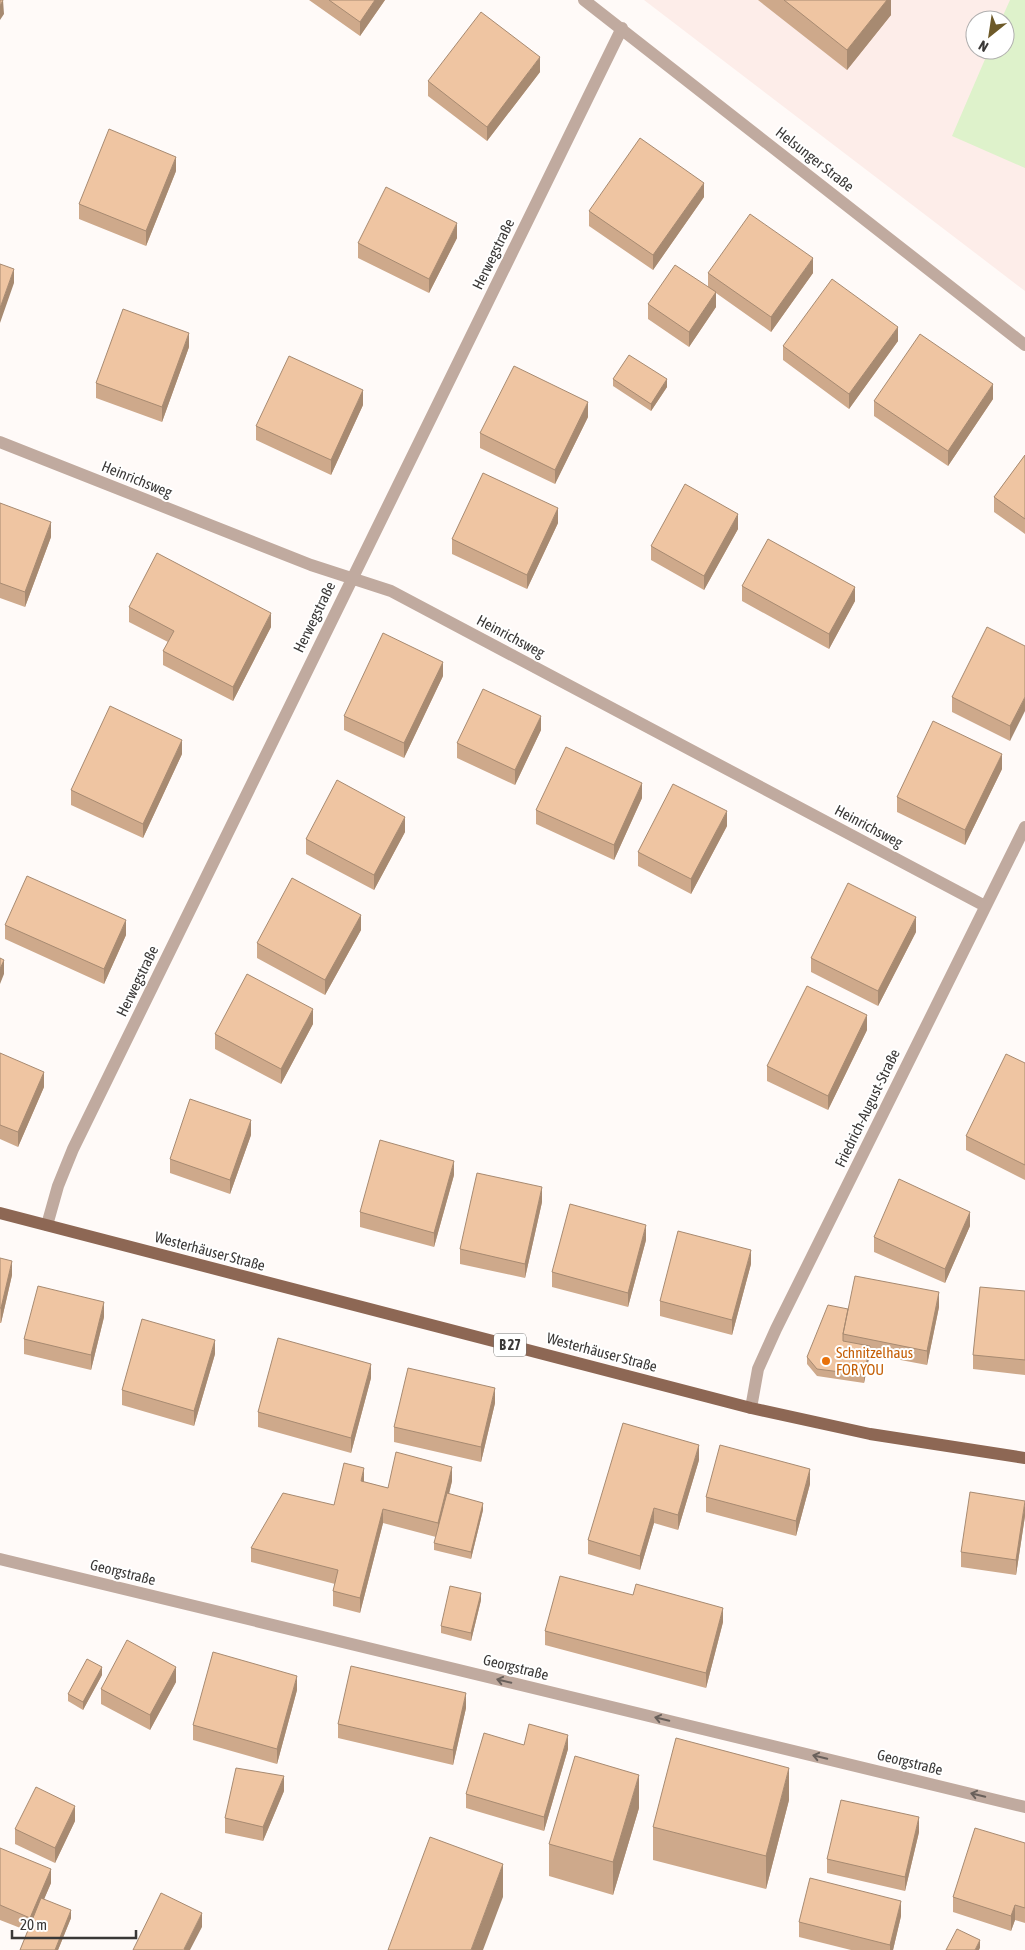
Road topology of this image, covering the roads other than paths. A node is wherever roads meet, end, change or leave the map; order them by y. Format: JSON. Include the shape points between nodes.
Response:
{"nodes":[{"id":1,"x":584,"y":0,"type":"edge"},
{"id":2,"x":622,"y":28,"type":"junction"},
{"id":3,"x":1025,"y":345,"type":"edge"},
{"id":4,"x":0,"y":442,"type":"edge"},
{"id":5,"x":352,"y":577,"type":"junction"},
{"id":6,"x":1025,"y":827,"type":"edge"},
{"id":7,"x":985,"y":906,"type":"junction"},
{"id":8,"x":0,"y":1213,"type":"edge"},
{"id":9,"x":47,"y":1225,"type":"junction"},
{"id":10,"x":751,"y":1408,"type":"junction"},
{"id":11,"x":1025,"y":1458,"type":"edge"},
{"id":12,"x":0,"y":1559,"type":"edge"},
{"id":13,"x":1025,"y":1807,"type":"edge"}],
"edges":[{"from":1,"to":2,"type":"street","name":"Helsunger Straße"},
{"from":2,"to":3,"type":"street","name":"Helsunger Straße"},
{"from":2,"to":5,"type":"street","name":"Herwegstraße"},
{"from":4,"to":5,"type":"street","name":"Heinrichsweg","via":[[311,565]]},
{"from":5,"to":7,"type":"street","name":"Heinrichsweg","via":[[391,591]]},
{"from":5,"to":9,"type":"street","name":"Herwegstraße","via":[[73,1149]]},
{"from":6,"to":7,"type":"street","name":"Friedrich-August-Straße"},
{"from":7,"to":10,"type":"street","name":"Friedrich-August-Straße","via":[[776,1329],[758,1369]]},
{"from":8,"to":9,"type":"main road","name":"Westerhäuser Straße","number":"B 27"},
{"from":9,"to":10,"type":"main road","name":"Westerhäuser Straße","number":"B 27"},
{"from":10,"to":11,"type":"main road","name":"Westerhäuser Straße","number":"B 27","via":[[870,1434]]},
{"from":13,"to":12,"type":"street","name":"Georgstraße","one_way":true}]}
